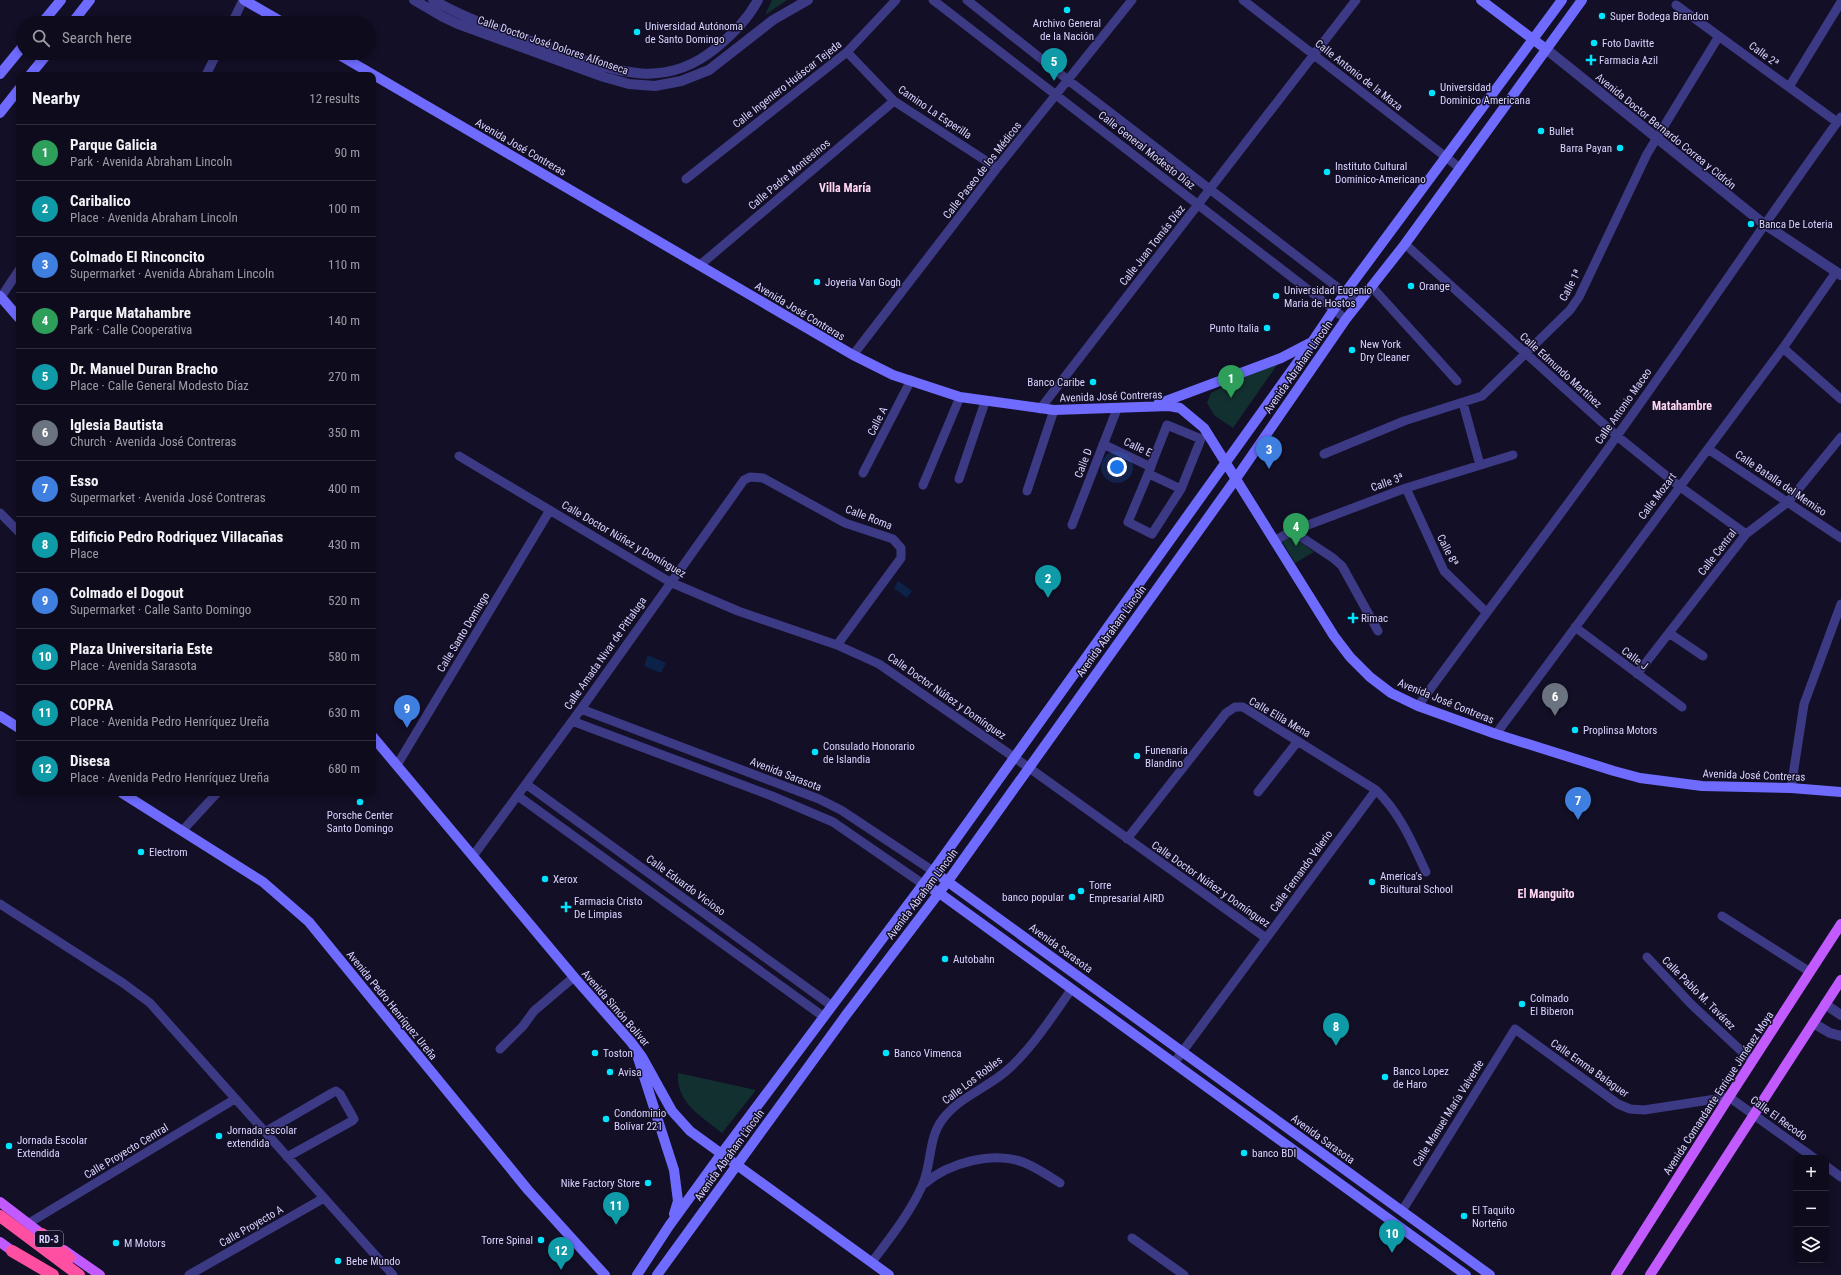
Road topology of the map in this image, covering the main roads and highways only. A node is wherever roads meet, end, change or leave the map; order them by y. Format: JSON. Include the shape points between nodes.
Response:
{"nodes":[{"id":1,"x":61,"y":0,"type":"edge"},
{"id":2,"x":90,"y":0,"type":"edge"},
{"id":3,"x":244,"y":0,"type":"edge"},
{"id":4,"x":1481,"y":0,"type":"edge"},
{"id":5,"x":1562,"y":0,"type":"edge"},
{"id":6,"x":1582,"y":0,"type":"edge"},
{"id":7,"x":48,"y":16,"type":"edge"},
{"id":8,"x":77,"y":16,"type":"edge"},
{"id":9,"x":272,"y":16,"type":"edge"},
{"id":10,"x":1533,"y":40,"type":"junction"},
{"id":11,"x":1546,"y":49,"type":"junction"},
{"id":12,"x":16,"y":55,"type":"edge"},
{"id":13,"x":42,"y":60,"type":"edge"},
{"id":14,"x":348,"y":60,"type":"edge"},
{"id":15,"x":32,"y":72,"type":"edge"},
{"id":16,"x":369,"y":72,"type":"edge"},
{"id":17,"x":0,"y":74,"type":"edge"},
{"id":18,"x":376,"y":76,"type":"edge"},
{"id":19,"x":16,"y":93,"type":"edge"},
{"id":20,"x":0,"y":113,"type":"edge"},
{"id":21,"x":0,"y":296,"type":"edge"},
{"id":22,"x":16,"y":315,"type":"edge"},
{"id":23,"x":1312,"y":342,"type":"junction"},
{"id":24,"x":1151,"y":406,"type":"junction"},
{"id":25,"x":1225,"y":463,"type":"junction"},
{"id":26,"x":1235,"y":480,"type":"junction"},
{"id":27,"x":0,"y":716,"type":"edge"},
{"id":28,"x":16,"y":726,"type":"edge"},
{"id":29,"x":376,"y":740,"type":"edge"},
{"id":30,"x":1841,"y":792,"type":"edge"},
{"id":31,"x":127,"y":796,"type":"edge"},
{"id":32,"x":934,"y":871,"type":"junction"},
{"id":33,"x":948,"y":881,"type":"junction"},
{"id":34,"x":923,"y":884,"type":"junction"},
{"id":35,"x":938,"y":892,"type":"junction"},
{"id":36,"x":1841,"y":924,"type":"edge"},
{"id":37,"x":1841,"y":980,"type":"edge"},
{"id":38,"x":832,"y":1006,"type":"junction"},
{"id":39,"x":846,"y":1015,"type":"junction"},
{"id":40,"x":824,"y":1017,"type":"junction"},
{"id":41,"x":838,"y":1026,"type":"junction"},
{"id":42,"x":631,"y":1042,"type":"junction"},
{"id":43,"x":1251,"y":1102,"type":"junction"},
{"id":44,"x":1242,"y":1113,"type":"junction"},
{"id":45,"x":722,"y":1153,"type":"junction"},
{"id":46,"x":737,"y":1164,"type":"junction"},
{"id":47,"x":0,"y":1202,"type":"edge"},
{"id":48,"x":0,"y":1216,"type":"edge"},
{"id":49,"x":0,"y":1225,"type":"edge"},
{"id":50,"x":669,"y":1226,"type":"junction"},
{"id":51,"x":42,"y":1234,"type":"junction"},
{"id":52,"x":0,"y":1242,"type":"edge"},
{"id":53,"x":12,"y":1251,"type":"junction"},
{"id":54,"x":45,"y":1275,"type":"edge"},
{"id":55,"x":53,"y":1275,"type":"edge"},
{"id":56,"x":67,"y":1275,"type":"edge"},
{"id":57,"x":79,"y":1275,"type":"edge"},
{"id":58,"x":87,"y":1275,"type":"edge"},
{"id":59,"x":100,"y":1275,"type":"edge"},
{"id":60,"x":605,"y":1275,"type":"edge"},
{"id":61,"x":638,"y":1275,"type":"edge"},
{"id":62,"x":657,"y":1275,"type":"edge"},
{"id":63,"x":889,"y":1275,"type":"edge"},
{"id":64,"x":1466,"y":1275,"type":"edge"},
{"id":65,"x":1490,"y":1275,"type":"edge"},
{"id":66,"x":1616,"y":1275,"type":"edge"},
{"id":67,"x":1650,"y":1275,"type":"edge"}],
"edges":[{"from":1,"to":7,"type":"main road"},
{"from":2,"to":8,"type":"main road"},
{"from":3,"to":9,"type":"main road"},
{"from":4,"to":10,"type":"main road","name":"Avenida Doctor Bernardo Correa y Cidrón"},
{"from":5,"to":10,"type":"main road","name":"Avenida Abraham Lincoln"},
{"from":6,"to":11,"type":"main road","name":"Avenida Abraham Lincoln"},
{"from":10,"to":11,"type":"main road","name":"Avenida Doctor Bernardo Correa y Cidrón"},
{"from":10,"to":23,"type":"main road","name":"Avenida Abraham Lincoln","via":[[1334,308]]},
{"from":11,"to":26,"type":"main road","name":"Avenida Abraham Lincoln","via":[[1405,244],[1346,319]]},
{"from":12,"to":17,"type":"main road"},
{"from":13,"to":15,"type":"main road"},
{"from":14,"to":16,"type":"main road","name":"Avenida José Contreras"},
{"from":18,"to":24,"type":"main road","name":"Avenida José Contreras","via":[[853,355],[893,375],[960,397],[1040,409],[1117,409]]},
{"from":19,"to":20,"type":"main road"},
{"from":21,"to":22,"type":"main road"},
{"from":23,"to":24,"type":"main road","via":[[1281,358]]},
{"from":23,"to":25,"type":"main road","name":"Avenida Abraham Lincoln"},
{"from":24,"to":25,"type":"main road","name":"Avenida José Contreras","via":[[1180,408],[1188,413],[1204,428]]},
{"from":25,"to":26,"type":"main road","name":"Avenida José Contreras"},
{"from":25,"to":32,"type":"main road","name":"Avenida Abraham Lincoln"},
{"from":26,"to":30,"type":"main road","name":"Avenida José Contreras","via":[[1334,636],[1370,677],[1392,693],[1418,706],[1496,734],[1640,778],[1702,786]]},
{"from":26,"to":33,"type":"main road","name":"Avenida Abraham Lincoln"},
{"from":27,"to":28,"type":"main road"},
{"from":29,"to":42,"type":"main road","name":"Avenida Simón Bolívar"},
{"from":31,"to":60,"type":"main road","name":"Avenida Pedro Henríquez Ureña","via":[[263,882],[309,922],[528,1190]]},
{"from":32,"to":33,"type":"main road","name":"Avenida Sarasota"},
{"from":32,"to":34,"type":"main road","name":"Avenida Abraham Lincoln"},
{"from":33,"to":35,"type":"main road","name":"Avenida Abraham Lincoln"},
{"from":33,"to":43,"type":"main road","name":"Avenida Sarasota"},
{"from":34,"to":35,"type":"main road"},
{"from":34,"to":38,"type":"main road","name":"Avenida Abraham Lincoln"},
{"from":35,"to":39,"type":"main road","name":"Avenida Abraham Lincoln"},
{"from":35,"to":44,"type":"main road"},
{"from":36,"to":66,"type":"main road","name":"Avenida Comandante Enrique Jiménez Moya"},
{"from":37,"to":67,"type":"main road"},
{"from":38,"to":39,"type":"main road"},
{"from":38,"to":40,"type":"main road","name":"Avenida Abraham Lincoln"},
{"from":39,"to":41,"type":"main road","name":"Avenida Abraham Lincoln"},
{"from":40,"to":41,"type":"main road"},
{"from":40,"to":45,"type":"main road","name":"Avenida Abraham Lincoln"},
{"from":41,"to":46,"type":"main road","name":"Avenida Abraham Lincoln"},
{"from":42,"to":45,"type":"main road","name":"Avenida Simón Bolívar","via":[[679,1120],[690,1131]]},
{"from":42,"to":50,"type":"main road","via":[[678,1188],[678,1201]]},
{"from":43,"to":44,"type":"main road"},
{"from":43,"to":65,"type":"main road","name":"Avenida Sarasota"},
{"from":44,"to":64,"type":"main road"},
{"from":45,"to":46,"type":"main road","name":"Avenida Simón Bolívar"},
{"from":45,"to":50,"type":"main road","name":"Avenida Abraham Lincoln"},
{"from":46,"to":62,"type":"main road","name":"Avenida Abraham Lincoln"},
{"from":46,"to":63,"type":"main road","name":"Avenida Simón Bolívar"},
{"from":47,"to":51,"type":"main road","number":"RD-3"},
{"from":48,"to":57,"type":"highway","number":"RD-3"},
{"from":49,"to":56,"type":"highway","number":"RD-3"},
{"from":50,"to":61,"type":"main road","name":"Avenida Abraham Lincoln"},
{"from":51,"to":58,"type":"highway"},
{"from":51,"to":59,"type":"main road","number":"RD-3"},
{"from":52,"to":53,"type":"main road"},
{"from":53,"to":54,"type":"main road"},
{"from":53,"to":55,"type":"highway"}]}
